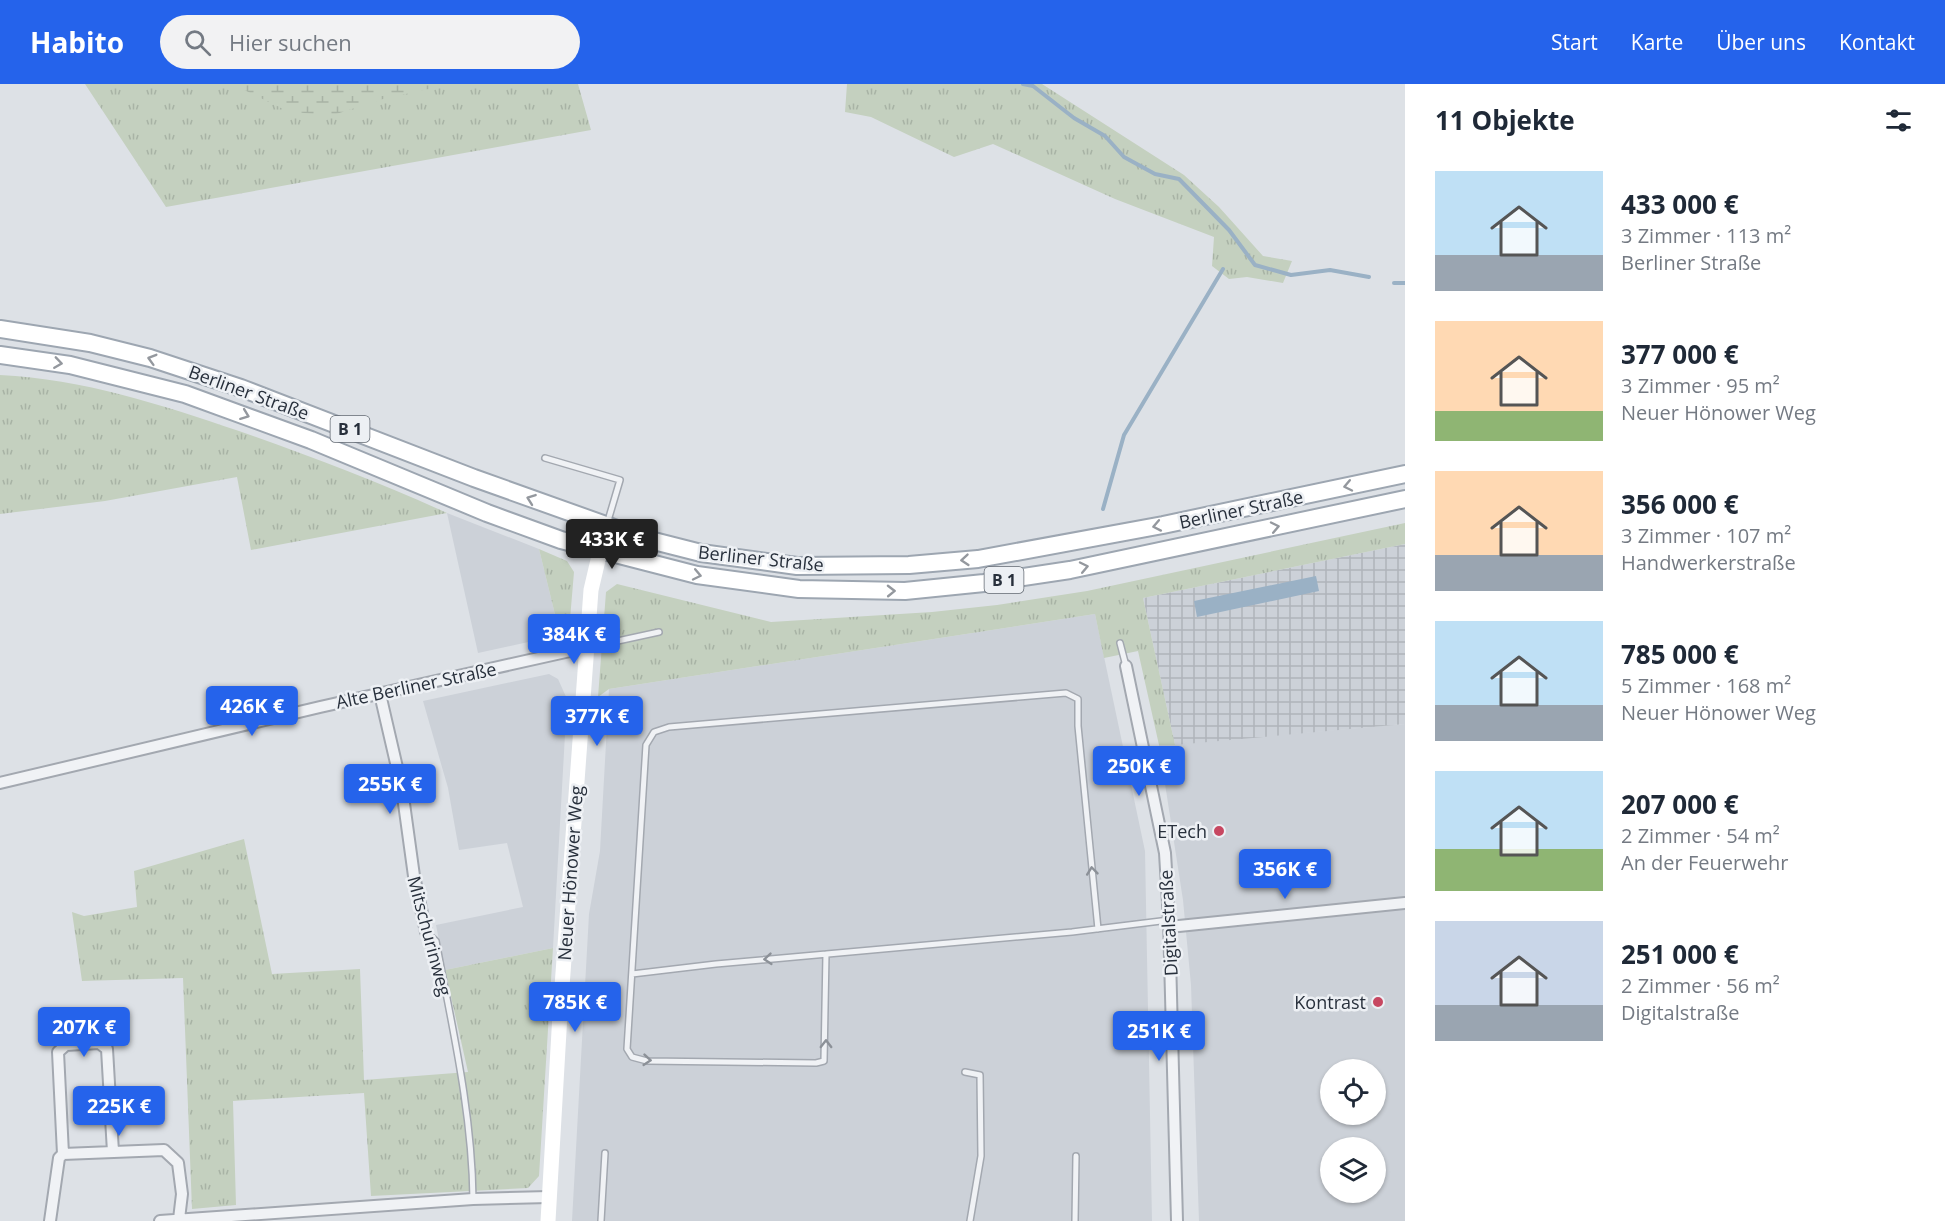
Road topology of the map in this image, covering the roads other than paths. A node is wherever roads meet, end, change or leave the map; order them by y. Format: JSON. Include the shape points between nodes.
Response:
{"nodes":[{"id":1,"x":0,"y":329,"type":"edge"},
{"id":2,"x":0,"y":355,"type":"edge"},
{"id":3,"x":545,"y":458,"type":"dead end"},
{"id":4,"x":1405,"y":474,"type":"edge"},
{"id":5,"x":1405,"y":499,"type":"edge"},
{"id":6,"x":606,"y":526,"type":"junction"},
{"id":7,"x":599,"y":551,"type":"junction"},
{"id":8,"x":659,"y":632,"type":"dead end"},
{"id":9,"x":1120,"y":643,"type":"dead end"},
{"id":10,"x":588,"y":647,"type":"junction"},
{"id":11,"x":1126,"y":666,"type":"joint"},
{"id":12,"x":380,"y":694,"type":"junction"},
{"id":13,"x":0,"y":783,"type":"edge"},
{"id":14,"x":1405,"y":903,"type":"edge"},
{"id":15,"x":1169,"y":924,"type":"junction"},
{"id":16,"x":1098,"y":929,"type":"junction"},
{"id":17,"x":426,"y":932,"type":"joint"},
{"id":18,"x":826,"y":954,"type":"junction"},
{"id":19,"x":632,"y":974,"type":"junction"},
{"id":20,"x":965,"y":1072,"type":"dead end"},
{"id":21,"x":113,"y":1152,"type":"junction"},
{"id":22,"x":605,"y":1153,"type":"dead end"},
{"id":23,"x":63,"y":1154,"type":"junction"},
{"id":24,"x":1076,"y":1156,"type":"dead end"},
{"id":25,"x":549,"y":1197,"type":"junction"},
{"id":26,"x":473,"y":1199,"type":"junction"},
{"id":27,"x":179,"y":1219,"type":"junction"},
{"id":28,"x":50,"y":1221,"type":"edge"},
{"id":29,"x":160,"y":1221,"type":"edge"},
{"id":30,"x":548,"y":1221,"type":"edge"},
{"id":31,"x":601,"y":1221,"type":"edge"},
{"id":32,"x":970,"y":1221,"type":"edge"},
{"id":33,"x":1075,"y":1221,"type":"edge"},
{"id":34,"x":1177,"y":1221,"type":"edge"}],
"edges":[{"from":6,"to":1,"type":"main road","name":"Berliner Straße","number":"B 1","one_way":true,"via":[[230,384],[90,343]]},
{"from":2,"to":7,"type":"main road","name":"Berliner Straße","number":"B 1","one_way":true,"via":[[70,365],[185,394],[342,452],[487,513]]},
{"from":3,"to":6,"type":"lane","via":[[620,480]]},
{"from":4,"to":6,"type":"main road","name":"Berliner Straße","number":"B 1","one_way":true,"via":[[1061,545],[978,559],[909,565],[797,566],[749,560],[701,553]]},
{"from":7,"to":5,"type":"main road","name":"Berliner Straße","number":"B 1","one_way":true,"via":[[747,584],[905,591],[1070,570]]},
{"from":6,"to":7,"type":"main road","name":"Neuer Hönower Weg"},
{"from":7,"to":10,"type":"main road","name":"Neuer Hönower Weg","via":[[591,590]]},
{"from":8,"to":10,"type":"lane"},
{"from":9,"to":11,"type":"lane"},
{"from":10,"to":12,"type":"street","name":"Alte Berliner Straße"},
{"from":10,"to":25,"type":"main road","name":"Neuer Hönower Weg"},
{"from":11,"to":15,"type":"street","name":"Digitalstraße","via":[[1161,832]]},
{"from":12,"to":13,"type":"street","name":"Alte Berliner Straße"},
{"from":12,"to":17,"type":"street","name":"Mitschurinweg","via":[[402,789]]},
{"from":14,"to":15,"type":"street"},
{"from":15,"to":16,"type":"lane"},
{"from":15,"to":34,"type":"street","name":"Digitalstraße"},
{"from":16,"to":18,"type":"lane"},
{"from":16,"to":19,"type":"lane","one_way":true,"via":[[1078,699],[1066,693],[669,727],[654,732],[646,745]]},
{"from":17,"to":26,"type":"lane","name":"Mitschurinweg","via":[[436,941],[462,1073]]},
{"from":18,"to":19,"type":"lane","one_way":true},
{"from":19,"to":18,"type":"lane","one_way":true,"via":[[627,1049],[639,1060],[816,1063],[825,1061],[826,1054]]},
{"from":20,"to":32,"type":"lane","via":[[980,1075],[981,1156]]},
{"from":21,"to":23,"type":"street"},
{"from":21,"to":23,"type":"street","via":[[107,1050],[99,1043],[66,1045],[58,1052]]},
{"from":21,"to":27,"type":"street","via":[[164,1150],[178,1163],[182,1194]]},
{"from":22,"to":31,"type":"lane"},
{"from":23,"to":28,"type":"street","via":[[59,1158]]},
{"from":24,"to":33,"type":"lane"},
{"from":25,"to":26,"type":"street"},
{"from":25,"to":30,"type":"main road","name":"Neuer Hönower Weg"},
{"from":26,"to":27,"type":"street"},
{"from":27,"to":29,"type":"street"}]}
